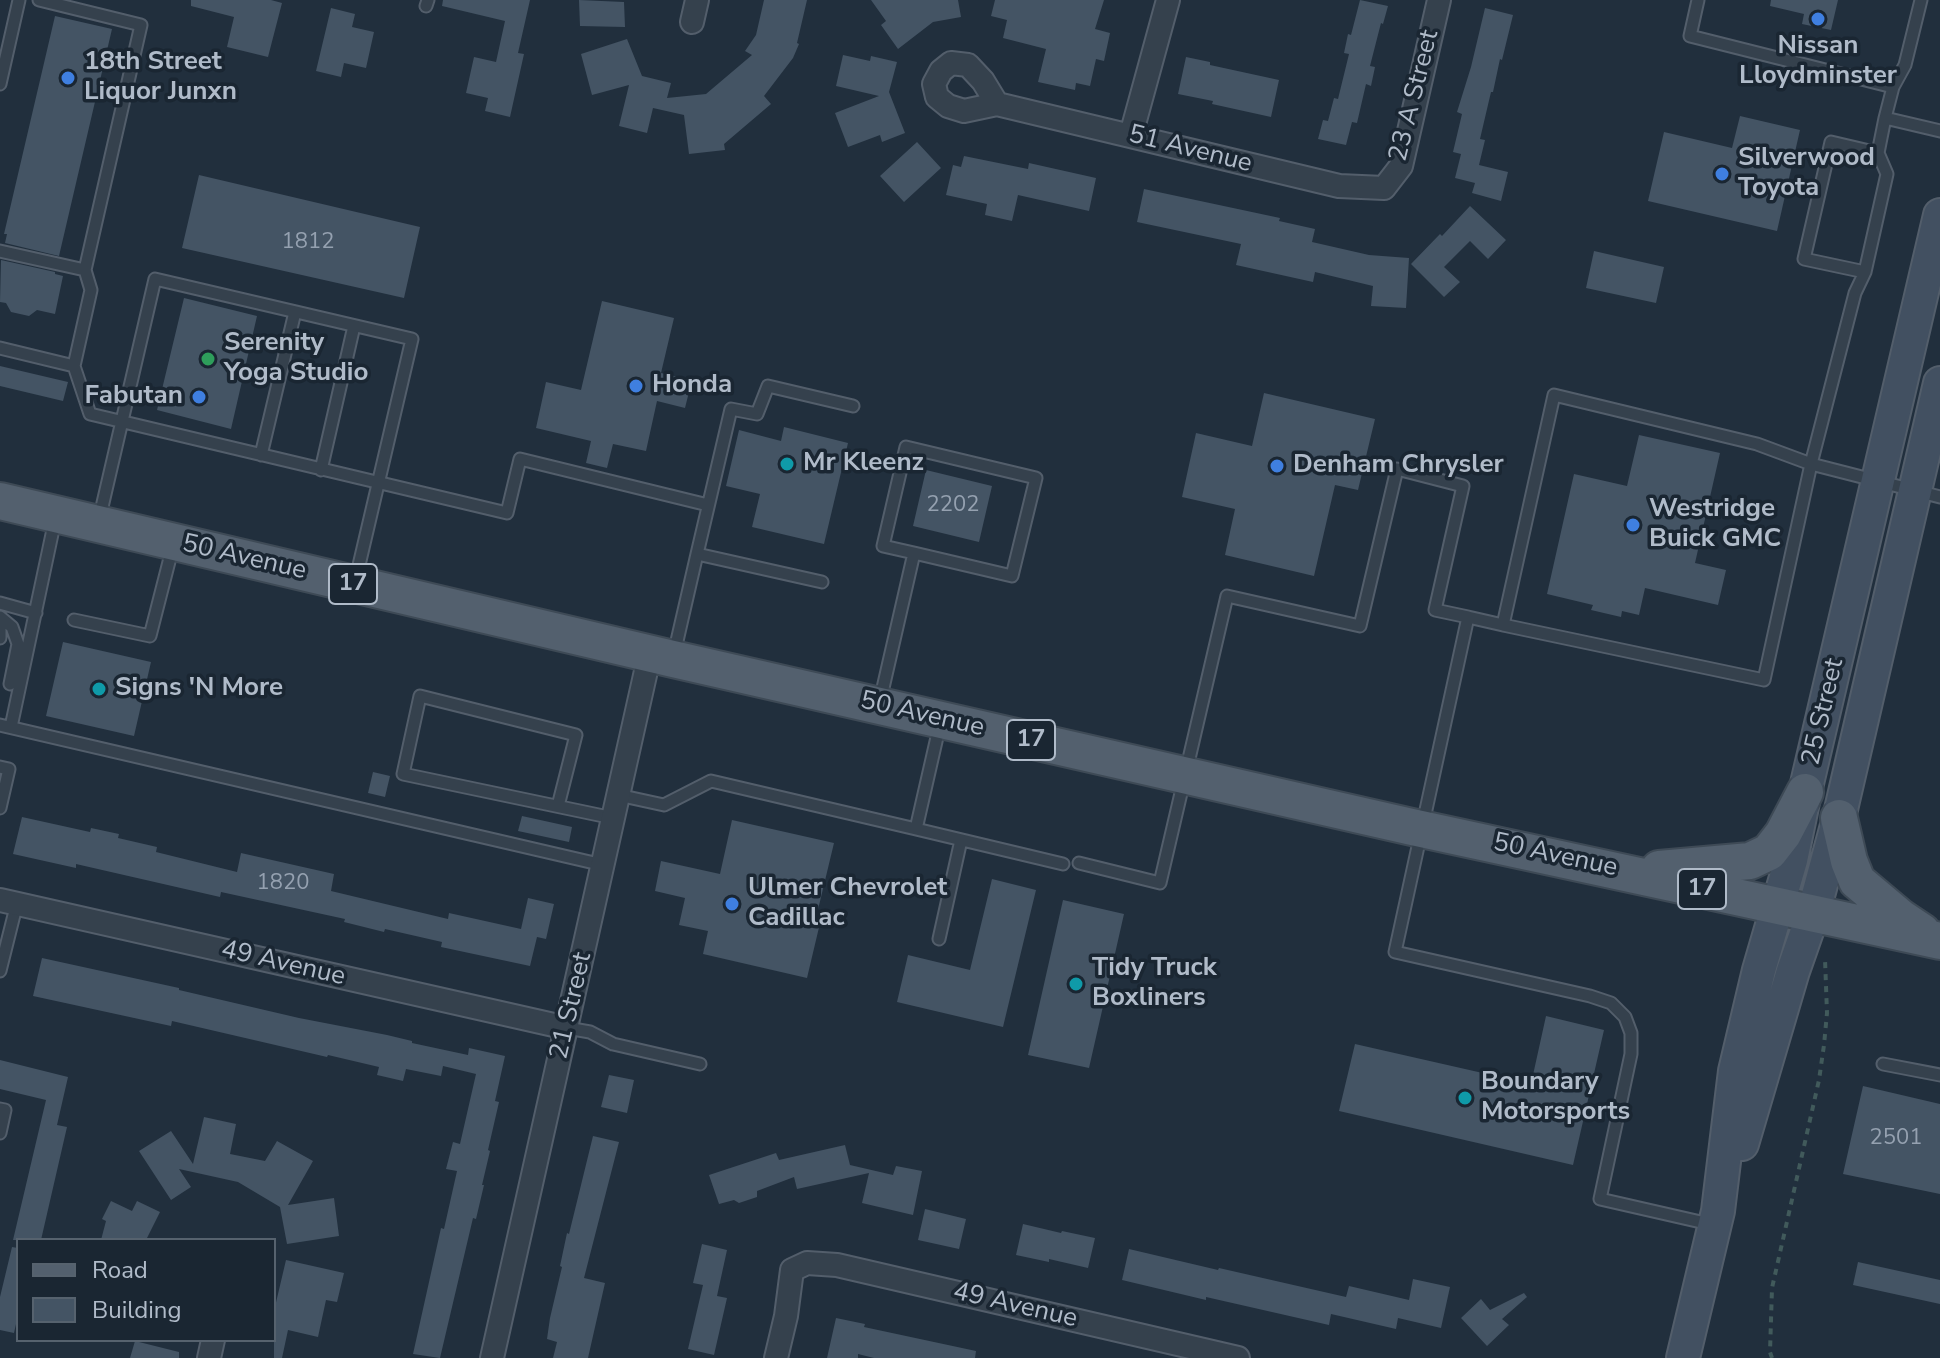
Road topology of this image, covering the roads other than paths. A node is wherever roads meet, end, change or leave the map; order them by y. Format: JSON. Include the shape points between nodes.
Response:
{"nodes":[{"id":1,"x":19,"y":0,"type":"edge"},
{"id":2,"x":39,"y":0,"type":"edge"},
{"id":3,"x":1168,"y":0,"type":"edge"},
{"id":4,"x":1439,"y":0,"type":"edge"},
{"id":5,"x":1698,"y":0,"type":"edge"},
{"id":6,"x":1921,"y":0,"type":"edge"},
{"id":7,"x":0,"y":84,"type":"edge"},
{"id":8,"x":1893,"y":87,"type":"junction"},
{"id":9,"x":997,"y":104,"type":"dead end"},
{"id":10,"x":1885,"y":118,"type":"junction"},
{"id":11,"x":1940,"y":131,"type":"edge"},
{"id":12,"x":1131,"y":135,"type":"junction"},
{"id":13,"x":1878,"y":153,"type":"junction"},
{"id":14,"x":1384,"y":188,"type":"joint"},
{"id":15,"x":1940,"y":215,"type":"edge"},
{"id":16,"x":0,"y":251,"type":"edge"},
{"id":17,"x":85,"y":270,"type":"junction"},
{"id":18,"x":1865,"y":272,"type":"junction"},
{"id":19,"x":295,"y":312,"type":"junction"},
{"id":20,"x":354,"y":326,"type":"junction"},
{"id":21,"x":0,"y":348,"type":"edge"},
{"id":22,"x":74,"y":366,"type":"junction"},
{"id":23,"x":1940,"y":383,"type":"edge"},
{"id":24,"x":853,"y":406,"type":"dead end"},
{"id":25,"x":121,"y":422,"type":"junction"},
{"id":26,"x":261,"y":455,"type":"junction"},
{"id":27,"x":1811,"y":464,"type":"junction"},
{"id":28,"x":321,"y":470,"type":"junction"},
{"id":29,"x":1879,"y":481,"type":"junction"},
{"id":30,"x":378,"y":483,"type":"junction"},
{"id":31,"x":1928,"y":493,"type":"edge"},
{"id":32,"x":0,"y":501,"type":"edge"},
{"id":33,"x":708,"y":505,"type":"junction"},
{"id":34,"x":57,"y":514,"type":"junction"},
{"id":35,"x":98,"y":524,"type":"junction"},
{"id":36,"x":174,"y":542,"type":"junction"},
{"id":37,"x":914,"y":553,"type":"junction"},
{"id":38,"x":697,"y":554,"type":"junction"},
{"id":39,"x":822,"y":582,"type":"dead end"},
{"id":40,"x":354,"y":584,"type":"junction"},
{"id":41,"x":0,"y":603,"type":"edge"},
{"id":42,"x":36,"y":613,"type":"junction"},
{"id":43,"x":1468,"y":617,"type":"junction"},
{"id":44,"x":0,"y":618,"type":"edge"},
{"id":45,"x":74,"y":620,"type":"dead end"},
{"id":46,"x":1503,"y":625,"type":"junction"},
{"id":47,"x":0,"y":638,"type":"edge"},
{"id":48,"x":661,"y":656,"type":"junction"},
{"id":49,"x":10,"y":684,"type":"edge"},
{"id":50,"x":879,"y":705,"type":"junction"},
{"id":51,"x":941,"y":720,"type":"junction"},
{"id":52,"x":5,"y":726,"type":"edge"},
{"id":53,"x":0,"y":767,"type":"edge"},
{"id":54,"x":1184,"y":775,"type":"junction"},
{"id":55,"x":1805,"y":792,"type":"junction"},
{"id":56,"x":618,"y":795,"type":"junction"},
{"id":57,"x":558,"y":806,"type":"junction"},
{"id":58,"x":0,"y":808,"type":"edge"},
{"id":59,"x":613,"y":818,"type":"junction"},
{"id":60,"x":1839,"y":818,"type":"junction"},
{"id":61,"x":916,"y":829,"type":"junction"},
{"id":62,"x":1422,"y":829,"type":"junction"},
{"id":63,"x":961,"y":840,"type":"junction"},
{"id":64,"x":1079,"y":863,"type":"dead end"},
{"id":65,"x":1063,"y":864,"type":"dead end"},
{"id":66,"x":603,"y":865,"type":"junction"},
{"id":67,"x":1626,"y":871,"type":"junction"},
{"id":68,"x":8,"y":902,"type":"edge"},
{"id":69,"x":1796,"y":910,"type":"junction"},
{"id":70,"x":939,"y":939,"type":"dead end"},
{"id":71,"x":1937,"y":940,"type":"edge"},
{"id":72,"x":0,"y":971,"type":"edge"},
{"id":73,"x":567,"y":1028,"type":"junction"},
{"id":74,"x":700,"y":1064,"type":"dead end"},
{"id":75,"x":1883,"y":1064,"type":"dead end"},
{"id":76,"x":1940,"y":1075,"type":"edge"},
{"id":77,"x":0,"y":1109,"type":"edge"},
{"id":78,"x":0,"y":1133,"type":"edge"},
{"id":79,"x":1716,"y":1218,"type":"junction"},
{"id":80,"x":492,"y":1358,"type":"edge"},
{"id":81,"x":776,"y":1358,"type":"edge"},
{"id":82,"x":1238,"y":1358,"type":"edge"},
{"id":83,"x":1683,"y":1358,"type":"edge"}],
"edges":[{"from":1,"to":7,"type":"lane"},
{"from":2,"to":17,"type":"lane","via":[[141,25]]},
{"from":3,"to":12,"type":"street"},
{"from":4,"to":14,"type":"street","name":"23 A Street","via":[[1401,166]]},
{"from":5,"to":8,"type":"lane","via":[[1690,36]]},
{"from":6,"to":8,"type":"lane","via":[[1905,65]]},
{"from":8,"to":10,"type":"lane"},
{"from":9,"to":12,"type":"street","name":"51 Avenue"},
{"from":10,"to":11,"type":"lane"},
{"from":10,"to":13,"type":"lane"},
{"from":12,"to":14,"type":"street","name":"51 Avenue","via":[[1339,186]]},
{"from":13,"to":18,"type":"lane","via":[[1887,174]]},
{"from":13,"to":18,"type":"lane","via":[[1831,142],[1804,259]]},
{"from":15,"to":29,"type":"main road","name":"25 Street"},
{"from":16,"to":17,"type":"lane"},
{"from":17,"to":22,"type":"lane","via":[[91,290]]},
{"from":18,"to":27,"type":"lane"},
{"from":19,"to":20,"type":"lane"},
{"from":19,"to":25,"type":"lane","via":[[155,279]]},
{"from":19,"to":26,"type":"lane"},
{"from":20,"to":28,"type":"lane"},
{"from":20,"to":30,"type":"lane","via":[[412,339]]},
{"from":21,"to":22,"type":"lane"},
{"from":22,"to":25,"type":"lane","via":[[90,414]]},
{"from":23,"to":31,"type":"main road","name":"25 Street"},
{"from":24,"to":33,"type":"lane","via":[[768,386],[757,414],[731,409]]},
{"from":25,"to":26,"type":"lane"},
{"from":25,"to":35,"type":"lane"},
{"from":26,"to":28,"type":"lane"},
{"from":27,"to":29,"type":"lane"},
{"from":27,"to":46,"type":"lane","via":[[1764,680]]},
{"from":27,"to":46,"type":"lane","via":[[1757,444],[1554,395]]},
{"from":28,"to":30,"type":"lane"},
{"from":29,"to":31,"type":"lane"},
{"from":29,"to":55,"type":"main road","name":"25 Street"},
{"from":30,"to":33,"type":"lane","via":[[507,513],[520,459]]},
{"from":30,"to":40,"type":"lane"},
{"from":31,"to":60,"type":"main road","name":"25 Street"},
{"from":32,"to":34,"type":"main road","name":"50 Avenue","number":"17"},
{"from":33,"to":38,"type":"lane"},
{"from":34,"to":35,"type":"main road","name":"50 Avenue","number":"17"},
{"from":34,"to":42,"type":"lane"},
{"from":35,"to":36,"type":"main road","name":"50 Avenue","number":"17"},
{"from":36,"to":40,"type":"main road","name":"50 Avenue","number":"17"},
{"from":36,"to":45,"type":"lane","via":[[150,636]]},
{"from":37,"to":37,"type":"lane","via":[[1012,576],[1036,478],[906,447],[883,546]]},
{"from":37,"to":50,"type":"lane"},
{"from":38,"to":39,"type":"lane"},
{"from":38,"to":48,"type":"lane"},
{"from":40,"to":48,"type":"main road","name":"50 Avenue","number":"17"},
{"from":41,"to":42,"type":"lane"},
{"from":42,"to":49,"type":"lane"},
{"from":43,"to":46,"type":"lane"},
{"from":43,"to":54,"type":"lane","via":[[1435,610],[1463,486],[1397,469],[1360,626],[1227,596]]},
{"from":43,"to":62,"type":"lane"},
{"from":44,"to":47,"type":"lane"},
{"from":44,"to":49,"type":"lane","via":[[12,627],[18,644]]},
{"from":48,"to":50,"type":"main road","name":"50 Avenue","number":"17"},
{"from":48,"to":56,"type":"street","name":"21 Street"},
{"from":49,"to":52,"type":"lane"},
{"from":50,"to":51,"type":"main road","name":"50 Avenue","number":"17"},
{"from":51,"to":54,"type":"main road","name":"50 Avenue","number":"17"},
{"from":51,"to":61,"type":"lane"},
{"from":52,"to":66,"type":"lane"},
{"from":53,"to":58,"type":"lane","via":[[9,769]]},
{"from":54,"to":62,"type":"main road","name":"50 Avenue","number":"17"},
{"from":54,"to":64,"type":"lane","via":[[1160,883]]},
{"from":55,"to":67,"type":"main road","via":[[1769,852],[1750,861]]},
{"from":55,"to":69,"type":"main road","name":"25 Street","via":[[1791,860]]},
{"from":56,"to":59,"type":"street","name":"21 Street"},
{"from":56,"to":61,"type":"lane","via":[[664,805],[711,781]]},
{"from":57,"to":57,"type":"lane","via":[[403,774],[420,696],[576,735]]},
{"from":57,"to":59,"type":"lane"},
{"from":59,"to":66,"type":"street","name":"21 Street"},
{"from":60,"to":69,"type":"main road","name":"25 Street"},
{"from":60,"to":71,"type":"main road","via":[[1857,881]]},
{"from":61,"to":63,"type":"lane"},
{"from":62,"to":67,"type":"main road","name":"50 Avenue","number":"17"},
{"from":62,"to":79,"type":"lane","via":[[1395,952],[1611,1003],[1625,1017],[1631,1054],[1600,1199]]},
{"from":63,"to":65,"type":"lane"},
{"from":63,"to":70,"type":"lane"},
{"from":66,"to":73,"type":"street","name":"21 Street"},
{"from":67,"to":69,"type":"main road","name":"50 Avenue","number":"17"},
{"from":68,"to":72,"type":"lane"},
{"from":68,"to":73,"type":"street","name":"49 Avenue"},
{"from":69,"to":71,"type":"main road","name":"50 Avenue","number":"17"},
{"from":69,"to":79,"type":"main road","name":"25 Street","via":[[1759,970],[1735,1071]]},
{"from":73,"to":74,"type":"lane"},
{"from":73,"to":80,"type":"street","name":"21 Street"},
{"from":75,"to":76,"type":"lane"},
{"from":77,"to":78,"type":"lane","via":[[5,1110]]},
{"from":79,"to":83,"type":"main road","name":"25 Street"},
{"from":81,"to":82,"type":"street","name":"49 Avenue","via":[[792,1270],[807,1263],[837,1265]]}]}
